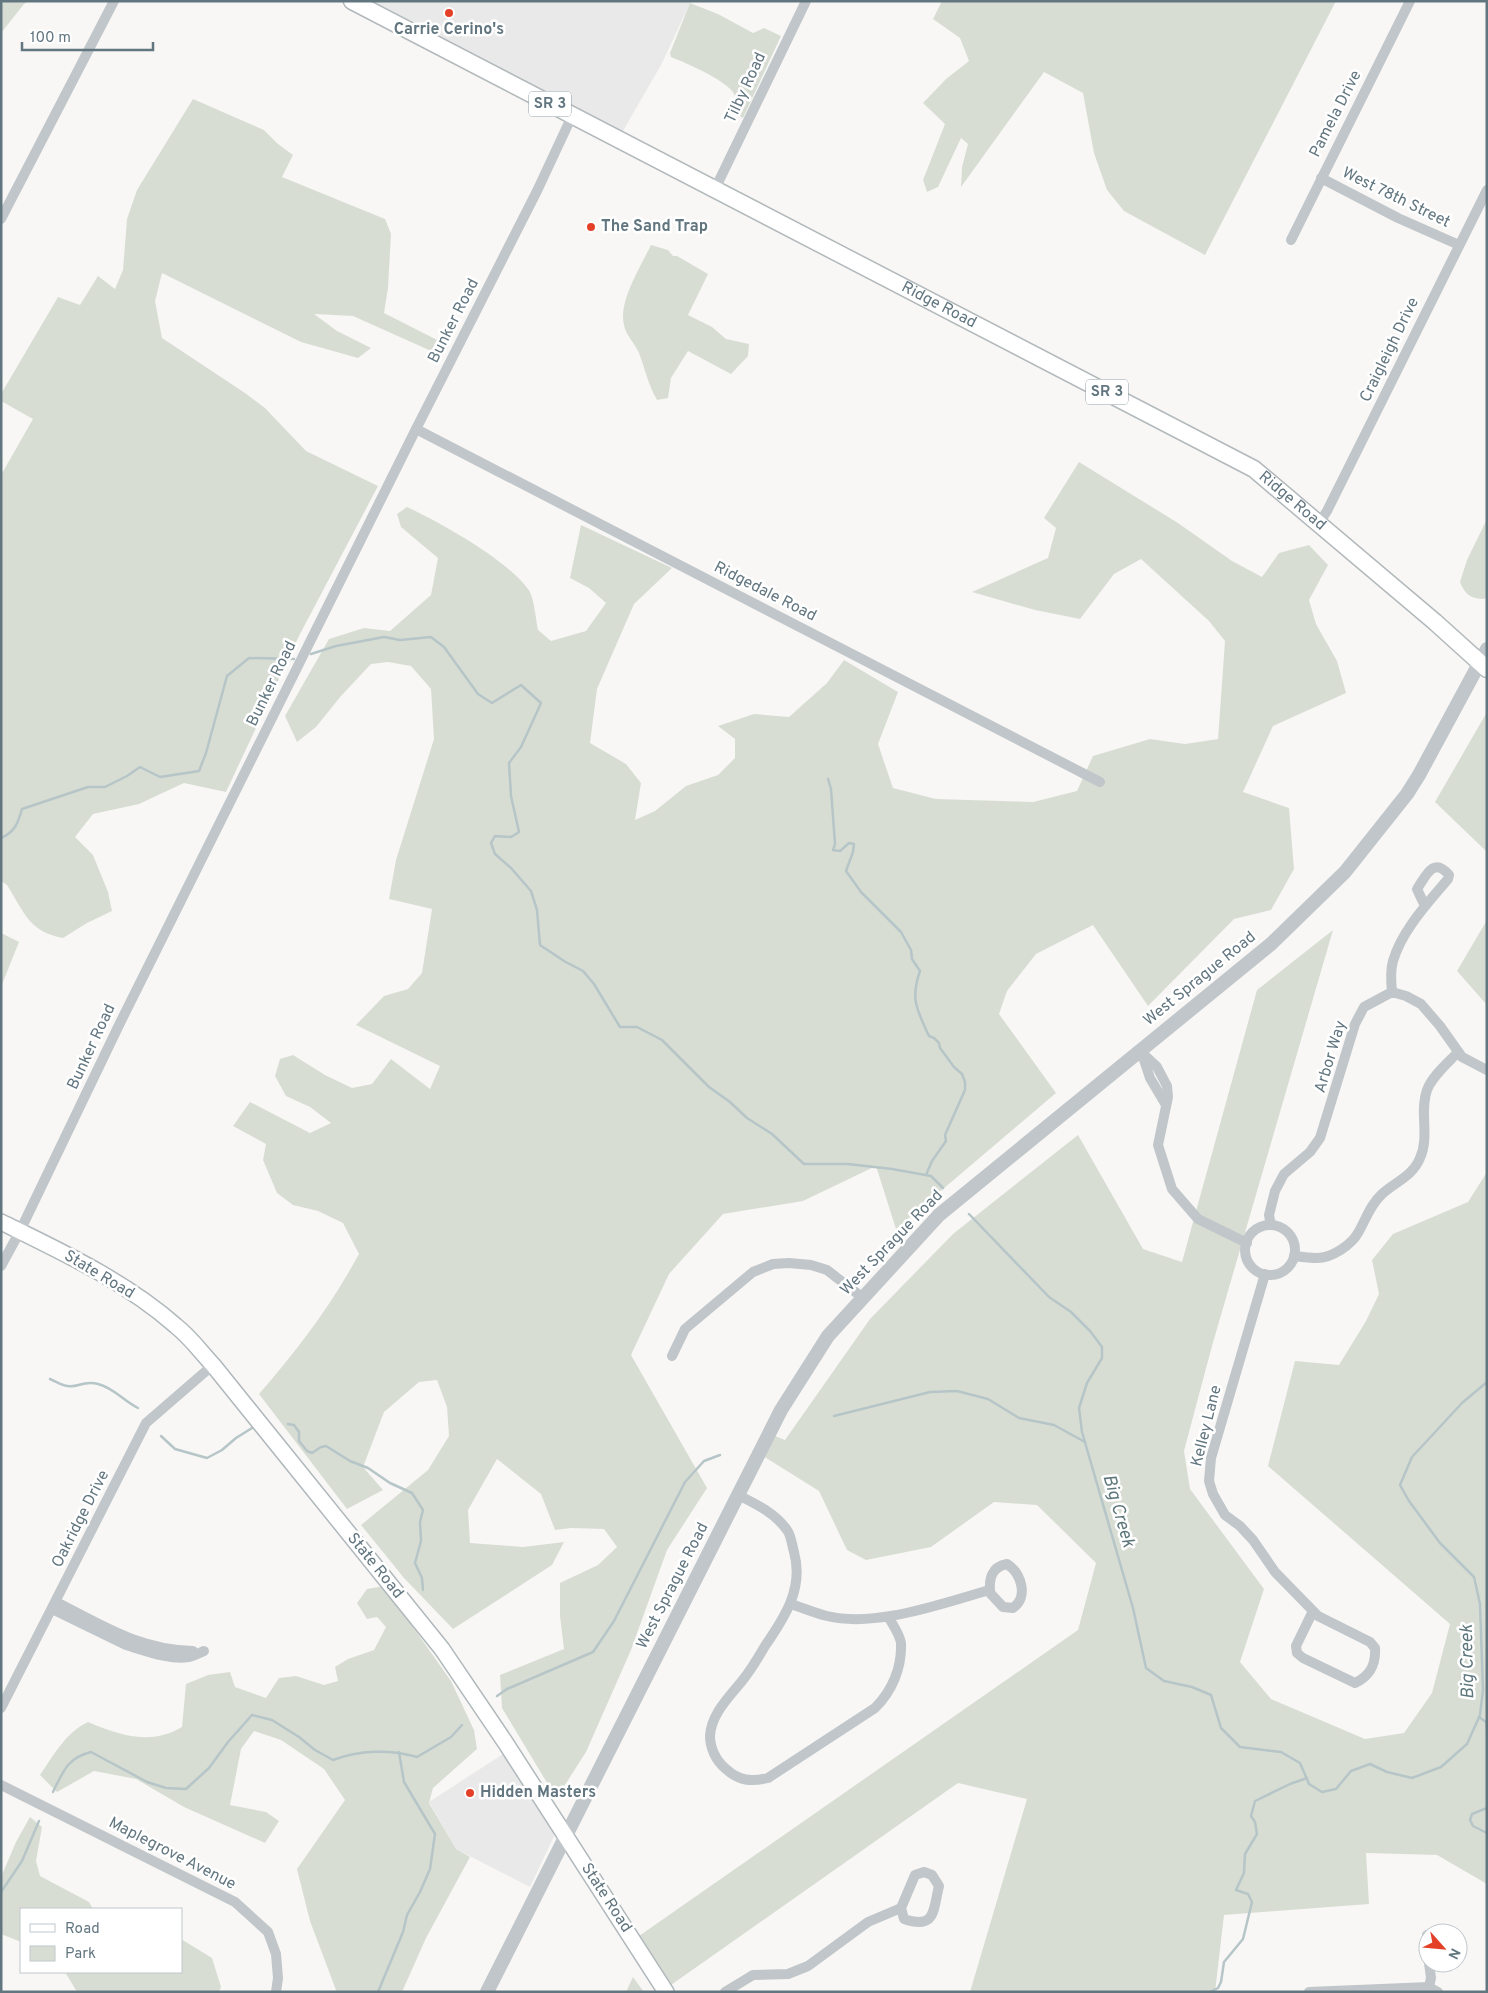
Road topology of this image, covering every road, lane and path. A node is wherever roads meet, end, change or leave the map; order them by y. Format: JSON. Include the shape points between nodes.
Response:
{"nodes":[{"id":1,"x":114,"y":1,"type":"edge"},
{"id":2,"x":352,"y":1,"type":"edge"},
{"id":3,"x":806,"y":1,"type":"edge"},
{"id":4,"x":1410,"y":1,"type":"edge"},
{"id":5,"x":572,"y":116,"type":"junction"},
{"id":6,"x":1321,"y":178,"type":"junction"},
{"id":7,"x":715,"y":189,"type":"junction"},
{"id":8,"x":1487,"y":190,"type":"edge"},
{"id":9,"x":1,"y":219,"type":"edge"},
{"id":10,"x":1291,"y":240,"type":"dead end"},
{"id":11,"x":1459,"y":245,"type":"junction"},
{"id":12,"x":416,"y":429,"type":"junction"},
{"id":13,"x":1319,"y":523,"type":"junction"},
{"id":14,"x":1485,"y":660,"type":"edge"},
{"id":15,"x":1100,"y":782,"type":"dead end"},
{"id":16,"x":1425,"y":906,"type":"dead end"},
{"id":17,"x":1392,"y":992,"type":"junction"},
{"id":18,"x":1140,"y":1051,"type":"junction"},
{"id":19,"x":1458,"y":1052,"type":"junction"},
{"id":20,"x":1487,"y":1070,"type":"edge"},
{"id":21,"x":1,"y":1222,"type":"edge"},
{"id":22,"x":1271,"y":1225,"type":"junction"},
{"id":23,"x":20,"y":1231,"type":"junction"},
{"id":24,"x":1246,"y":1243,"type":"junction"},
{"id":25,"x":1294,"y":1256,"type":"junction"},
{"id":26,"x":1,"y":1266,"type":"edge"},
{"id":27,"x":1265,"y":1274,"type":"junction"},
{"id":28,"x":863,"y":1298,"type":"junction"},
{"id":29,"x":672,"y":1356,"type":"dead end"},
{"id":30,"x":213,"y":1365,"type":"junction"},
{"id":31,"x":738,"y":1494,"type":"junction"},
{"id":32,"x":990,"y":1590,"type":"dead end"},
{"id":33,"x":791,"y":1604,"type":"junction"},
{"id":34,"x":54,"y":1605,"type":"junction"},
{"id":35,"x":1313,"y":1610,"type":"junction"},
{"id":36,"x":889,"y":1618,"type":"junction"},
{"id":37,"x":1,"y":1708,"type":"edge"},
{"id":38,"x":1,"y":1785,"type":"edge"},
{"id":39,"x":566,"y":1838,"type":"junction"},
{"id":40,"x":900,"y":1908,"type":"junction"},
{"id":41,"x":1430,"y":1973,"type":"edge"},
{"id":42,"x":1433,"y":1989,"type":"edge"},
{"id":43,"x":276,"y":1992,"type":"edge"},
{"id":44,"x":487,"y":1992,"type":"edge"},
{"id":45,"x":666,"y":1992,"type":"edge"},
{"id":46,"x":724,"y":1992,"type":"edge"},
{"id":47,"x":1309,"y":1992,"type":"edge"}],
"edges":[{"from":1,"to":9,"type":"street"},
{"from":2,"to":5,"type":"main road","name":"Ridge Road","number":"SR 3"},
{"from":3,"to":7,"type":"street","name":"Tilby Road"},
{"from":4,"to":6,"type":"street","name":"Pamela Drive"},
{"from":5,"to":7,"type":"main road","name":"Ridge Road","number":"SR 3"},
{"from":5,"to":12,"type":"street","name":"Bunker Road"},
{"from":6,"to":10,"type":"street","name":"Pamela Drive"},
{"from":6,"to":11,"type":"street","name":"West 78th Street"},
{"from":7,"to":13,"type":"main road","name":"Ridge Road","number":"SR 3","via":[[1254,469]]},
{"from":8,"to":11,"type":"street","name":"Craigleigh Drive"},
{"from":11,"to":13,"type":"street","name":"Craigleigh Drive"},
{"from":12,"to":15,"type":"street","name":"Ridgedale Road"},
{"from":12,"to":23,"type":"street","name":"Bunker Road"},
{"from":13,"to":14,"type":"main road","name":"Ridge Road","number":"SR 3"},
{"from":14,"to":18,"type":"street","name":"West Sprague Road","via":[[1415,781],[1345,872],[1270,944]]},
{"from":16,"to":17,"type":"street","via":[[1405,935],[1393,961]]},
{"from":17,"to":19,"type":"street","via":[[1421,1004]]},
{"from":17,"to":22,"type":"street","name":"Arbor Way","via":[[1364,1007],[1355,1024],[1320,1138],[1310,1152],[1284,1174],[1275,1191],[1269,1215]]},
{"from":18,"to":24,"type":"street","via":[[1157,1067],[1167,1086],[1168,1097],[1158,1145],[1172,1189],[1198,1219]]},
{"from":18,"to":28,"type":"street","name":"West Sprague Road","via":[[939,1215]]},
{"from":19,"to":20,"type":"street"},
{"from":19,"to":25,"type":"street","via":[[1427,1090],[1425,1140],[1420,1158],[1408,1176],[1382,1193],[1347,1245],[1319,1258]]},
{"from":21,"to":23,"type":"main road","name":"State Road"},
{"from":22,"to":24,"type":"street","via":[[1256,1230]]},
{"from":22,"to":25,"type":"street","via":[[1290,1235]]},
{"from":23,"to":26,"type":"street","name":"Bunker Road"},
{"from":23,"to":30,"type":"main road","name":"State Road","via":[[98,1270],[131,1292],[177,1326]]},
{"from":24,"to":27,"type":"street","via":[[1251,1266]]},
{"from":25,"to":27,"type":"street","via":[[1286,1269],[1272,1275]]},
{"from":27,"to":35,"type":"street","name":"Kelley Lane","via":[[1211,1458],[1209,1481],[1225,1515],[1253,1540],[1275,1572]]},
{"from":28,"to":29,"type":"street","via":[[827,1270],[811,1265],[773,1264],[753,1272],[686,1329]]},
{"from":28,"to":31,"type":"street","name":"West Sprague Road","via":[[828,1336],[780,1410]]},
{"from":30,"to":34,"type":"street","name":"Oakridge Drive","via":[[146,1423]]},
{"from":30,"to":39,"type":"main road","name":"State Road","via":[[442,1649]]},
{"from":31,"to":33,"type":"street","via":[[764,1508],[788,1531],[797,1562],[797,1586]]},
{"from":31,"to":39,"type":"street","name":"West Sprague Road"},
{"from":32,"to":36,"type":"street"},
{"from":33,"to":36,"type":"street","via":[[828,1617]]},
{"from":33,"to":36,"type":"street","via":[[744,1678],[721,1706],[710,1736],[712,1752],[722,1767],[751,1782],[768,1778],[875,1708],[886,1697],[897,1675],[901,1641]]},
{"from":34,"to":34,"type":"street","via":[[139,1649],[174,1657],[188,1657],[204,1651],[139,1642]]},
{"from":34,"to":37,"type":"street","name":"Oakridge Drive"},
{"from":35,"to":35,"type":"street","name":"Kelley Lane","via":[[1296,1646],[1298,1653],[1355,1683],[1364,1679],[1372,1669],[1375,1648],[1370,1642],[1318,1616]]},
{"from":38,"to":43,"type":"street","name":"Maplegrove Avenue","via":[[235,1902],[268,1932],[276,1954]]},
{"from":39,"to":44,"type":"street","name":"West Sprague Road"},
{"from":39,"to":45,"type":"main road","name":"State Road"},
{"from":40,"to":40,"type":"street","via":[[915,1875],[924,1872],[932,1875],[939,1886],[931,1917],[924,1923],[916,1923],[904,1919]]},
{"from":40,"to":46,"type":"street","via":[[868,1922],[808,1966],[788,1974],[753,1975]]},
{"from":41,"to":42,"type":"street"},
{"from":42,"to":47,"type":"street"}]}
